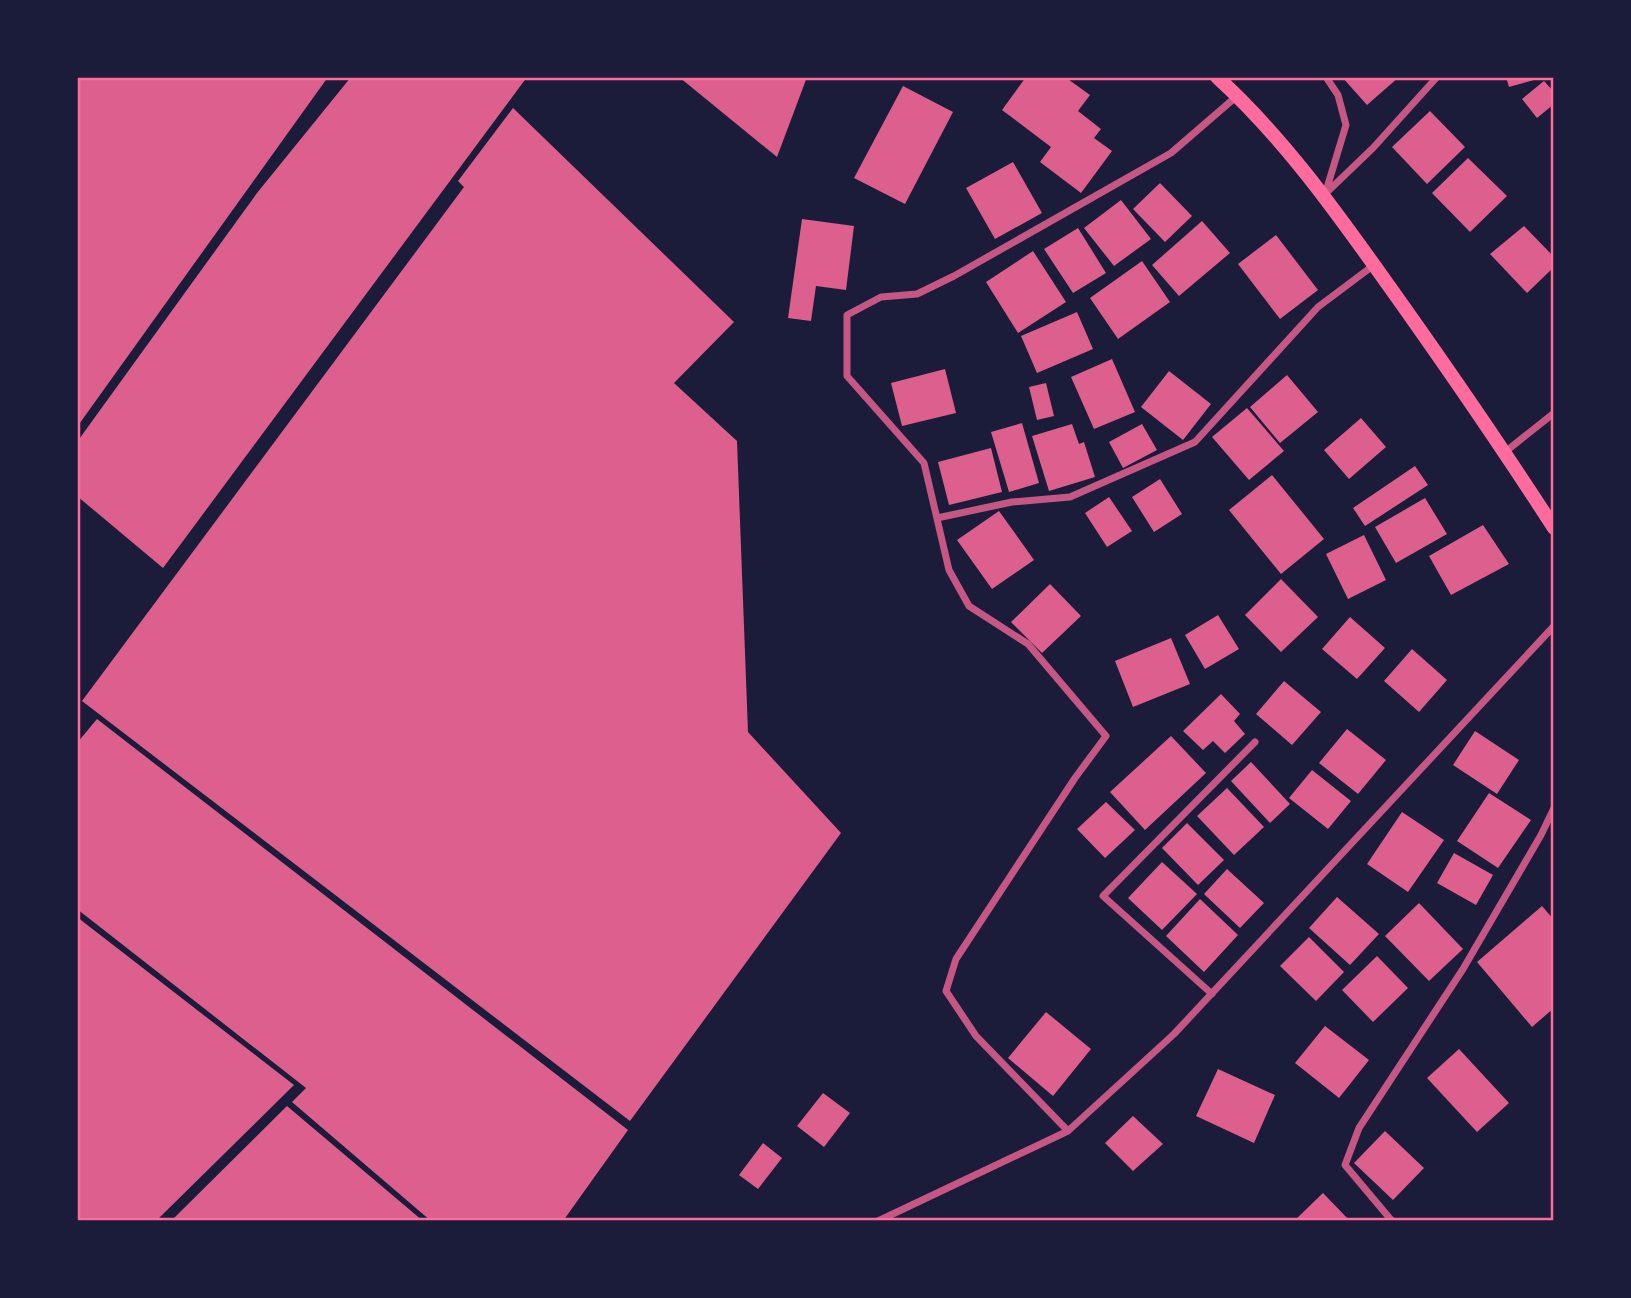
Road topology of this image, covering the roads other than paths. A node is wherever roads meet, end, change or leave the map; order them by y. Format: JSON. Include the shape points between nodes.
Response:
{"nodes":[{"id":1,"x":1217,"y":77,"type":"edge"},
{"id":2,"x":1326,"y":77,"type":"edge"},
{"id":3,"x":1437,"y":77,"type":"edge"},
{"id":4,"x":1237,"y":95,"type":"junction"},
{"id":5,"x":1324,"y":194,"type":"junction"},
{"id":6,"x":1374,"y":265,"type":"junction"},
{"id":7,"x":1554,"y":413,"type":"edge"},
{"id":8,"x":1505,"y":453,"type":"junction"},
{"id":9,"x":937,"y":518,"type":"junction"},
{"id":10,"x":1554,"y":528,"type":"edge"},
{"id":11,"x":1554,"y":626,"type":"edge"},
{"id":12,"x":1255,"y":742,"type":"dead end"},
{"id":13,"x":1554,"y":807,"type":"edge"},
{"id":14,"x":1212,"y":994,"type":"junction"},
{"id":15,"x":1068,"y":1131,"type":"junction"},
{"id":16,"x":878,"y":1221,"type":"edge"},
{"id":17,"x":1392,"y":1221,"type":"edge"}],
"edges":[{"from":1,"to":4,"type":"main road"},
{"from":2,"to":5,"type":"street","via":[[1338,95],[1346,125]]},
{"from":3,"to":5,"type":"street"},
{"from":4,"to":5,"type":"main road"},
{"from":4,"to":9,"type":"street","via":[[1171,153],[1073,209],[917,295],[881,297],[847,315],[846,376],[924,463]]},
{"from":5,"to":6,"type":"main road"},
{"from":6,"to":8,"type":"main road"},
{"from":6,"to":9,"type":"street","via":[[1318,307],[1195,442],[1070,497],[1012,502]]},
{"from":7,"to":8,"type":"street"},
{"from":8,"to":10,"type":"main road"},
{"from":9,"to":15,"type":"street","via":[[949,570],[969,606],[1028,644],[1106,736],[956,959],[946,991],[976,1037]]},
{"from":11,"to":14,"type":"street"},
{"from":12,"to":14,"type":"street","via":[[1102,896]]},
{"from":13,"to":17,"type":"street","via":[[1463,969],[1359,1128],[1345,1165]]},
{"from":14,"to":15,"type":"street"},
{"from":15,"to":16,"type":"street"}]}
